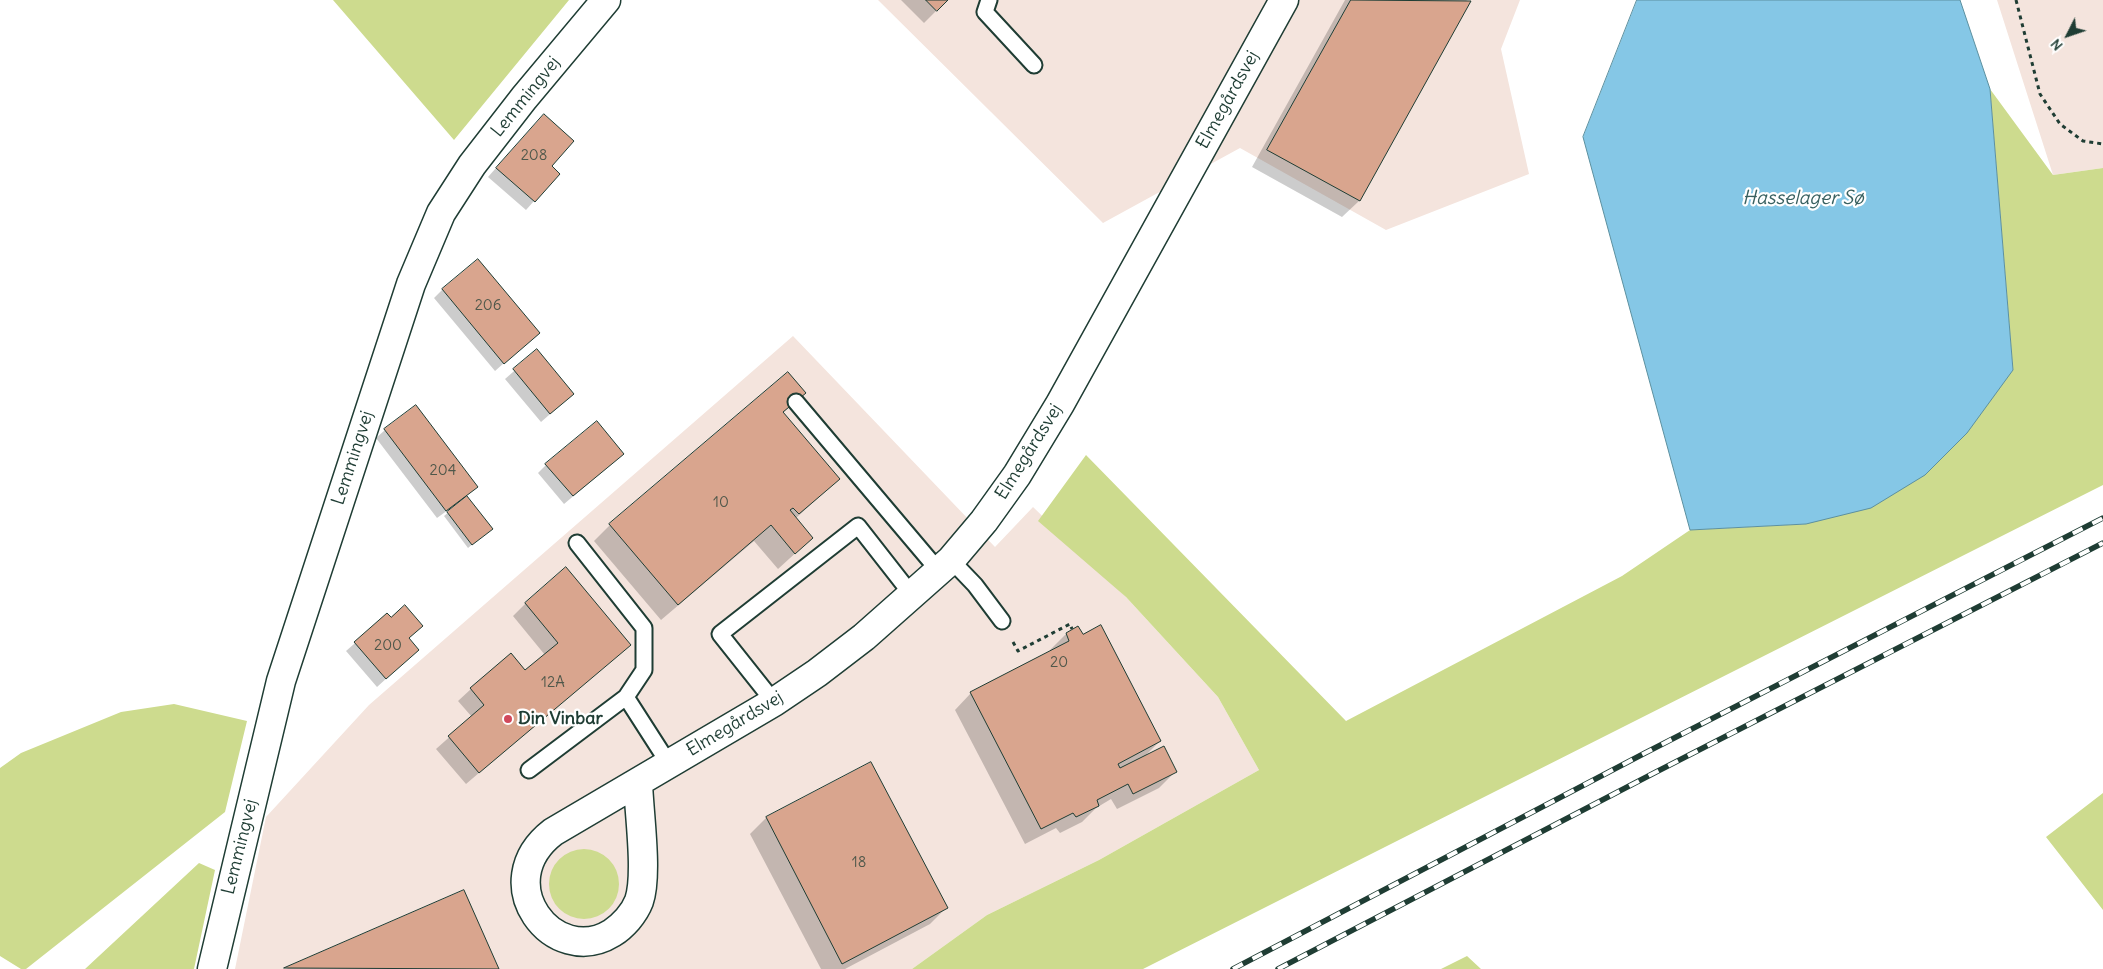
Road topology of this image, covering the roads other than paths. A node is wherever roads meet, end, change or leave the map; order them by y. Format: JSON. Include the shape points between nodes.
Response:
{"nodes":[{"id":1,"x":606,"y":0,"type":"edge"},
{"id":2,"x":989,"y":0,"type":"edge"},
{"id":3,"x":1284,"y":0,"type":"edge"},
{"id":4,"x":1034,"y":66,"type":"dead end"},
{"id":5,"x":796,"y":402,"type":"dead end"},
{"id":6,"x":577,"y":542,"type":"dead end"},
{"id":7,"x":945,"y":565,"type":"junction"},
{"id":8,"x":912,"y":595,"type":"junction"},
{"id":9,"x":1002,"y":621,"type":"road end"},
{"id":10,"x":626,"y":697,"type":"junction"},
{"id":11,"x":774,"y":702,"type":"junction"},
{"id":12,"x":669,"y":764,"type":"junction"},
{"id":13,"x":529,"y":770,"type":"dead end"},
{"id":14,"x":638,"y":783,"type":"junction"},
{"id":15,"x":212,"y":969,"type":"edge"}],
"edges":[{"from":1,"to":15,"type":"street","name":"Lemmingvej","via":[[472,165],[441,213],[410,284],[281,681]]},
{"from":2,"to":4,"type":"lane","via":[[985,12]]},
{"from":3,"to":7,"type":"street","name":"Elmegårdsvej","via":[[1060,404],[1017,475],[984,521]]},
{"from":5,"to":7,"type":"lane"},
{"from":6,"to":10,"type":"lane","via":[[644,628],[644,670]]},
{"from":7,"to":8,"type":"street","name":"Elmegårdsvej"},
{"from":7,"to":9,"type":"lane","via":[[975,585]]},
{"from":8,"to":11,"type":"street","name":"Elmegårdsvej","via":[[864,637]]},
{"from":8,"to":11,"type":"lane","via":[[858,526],[720,634]]},
{"from":10,"to":12,"type":"lane"},
{"from":10,"to":13,"type":"lane"},
{"from":11,"to":12,"type":"street","name":"Elmegårdsvej"},
{"from":12,"to":14,"type":"street","name":"Elmegårdsvej"},
{"from":14,"to":14,"type":"street","name":"Elmegårdsvej","via":[[553,832],[541,841],[531,856],[525,886],[529,902],[536,916],[561,937],[588,943],[605,938],[619,929],[639,902],[643,883]]}]}
